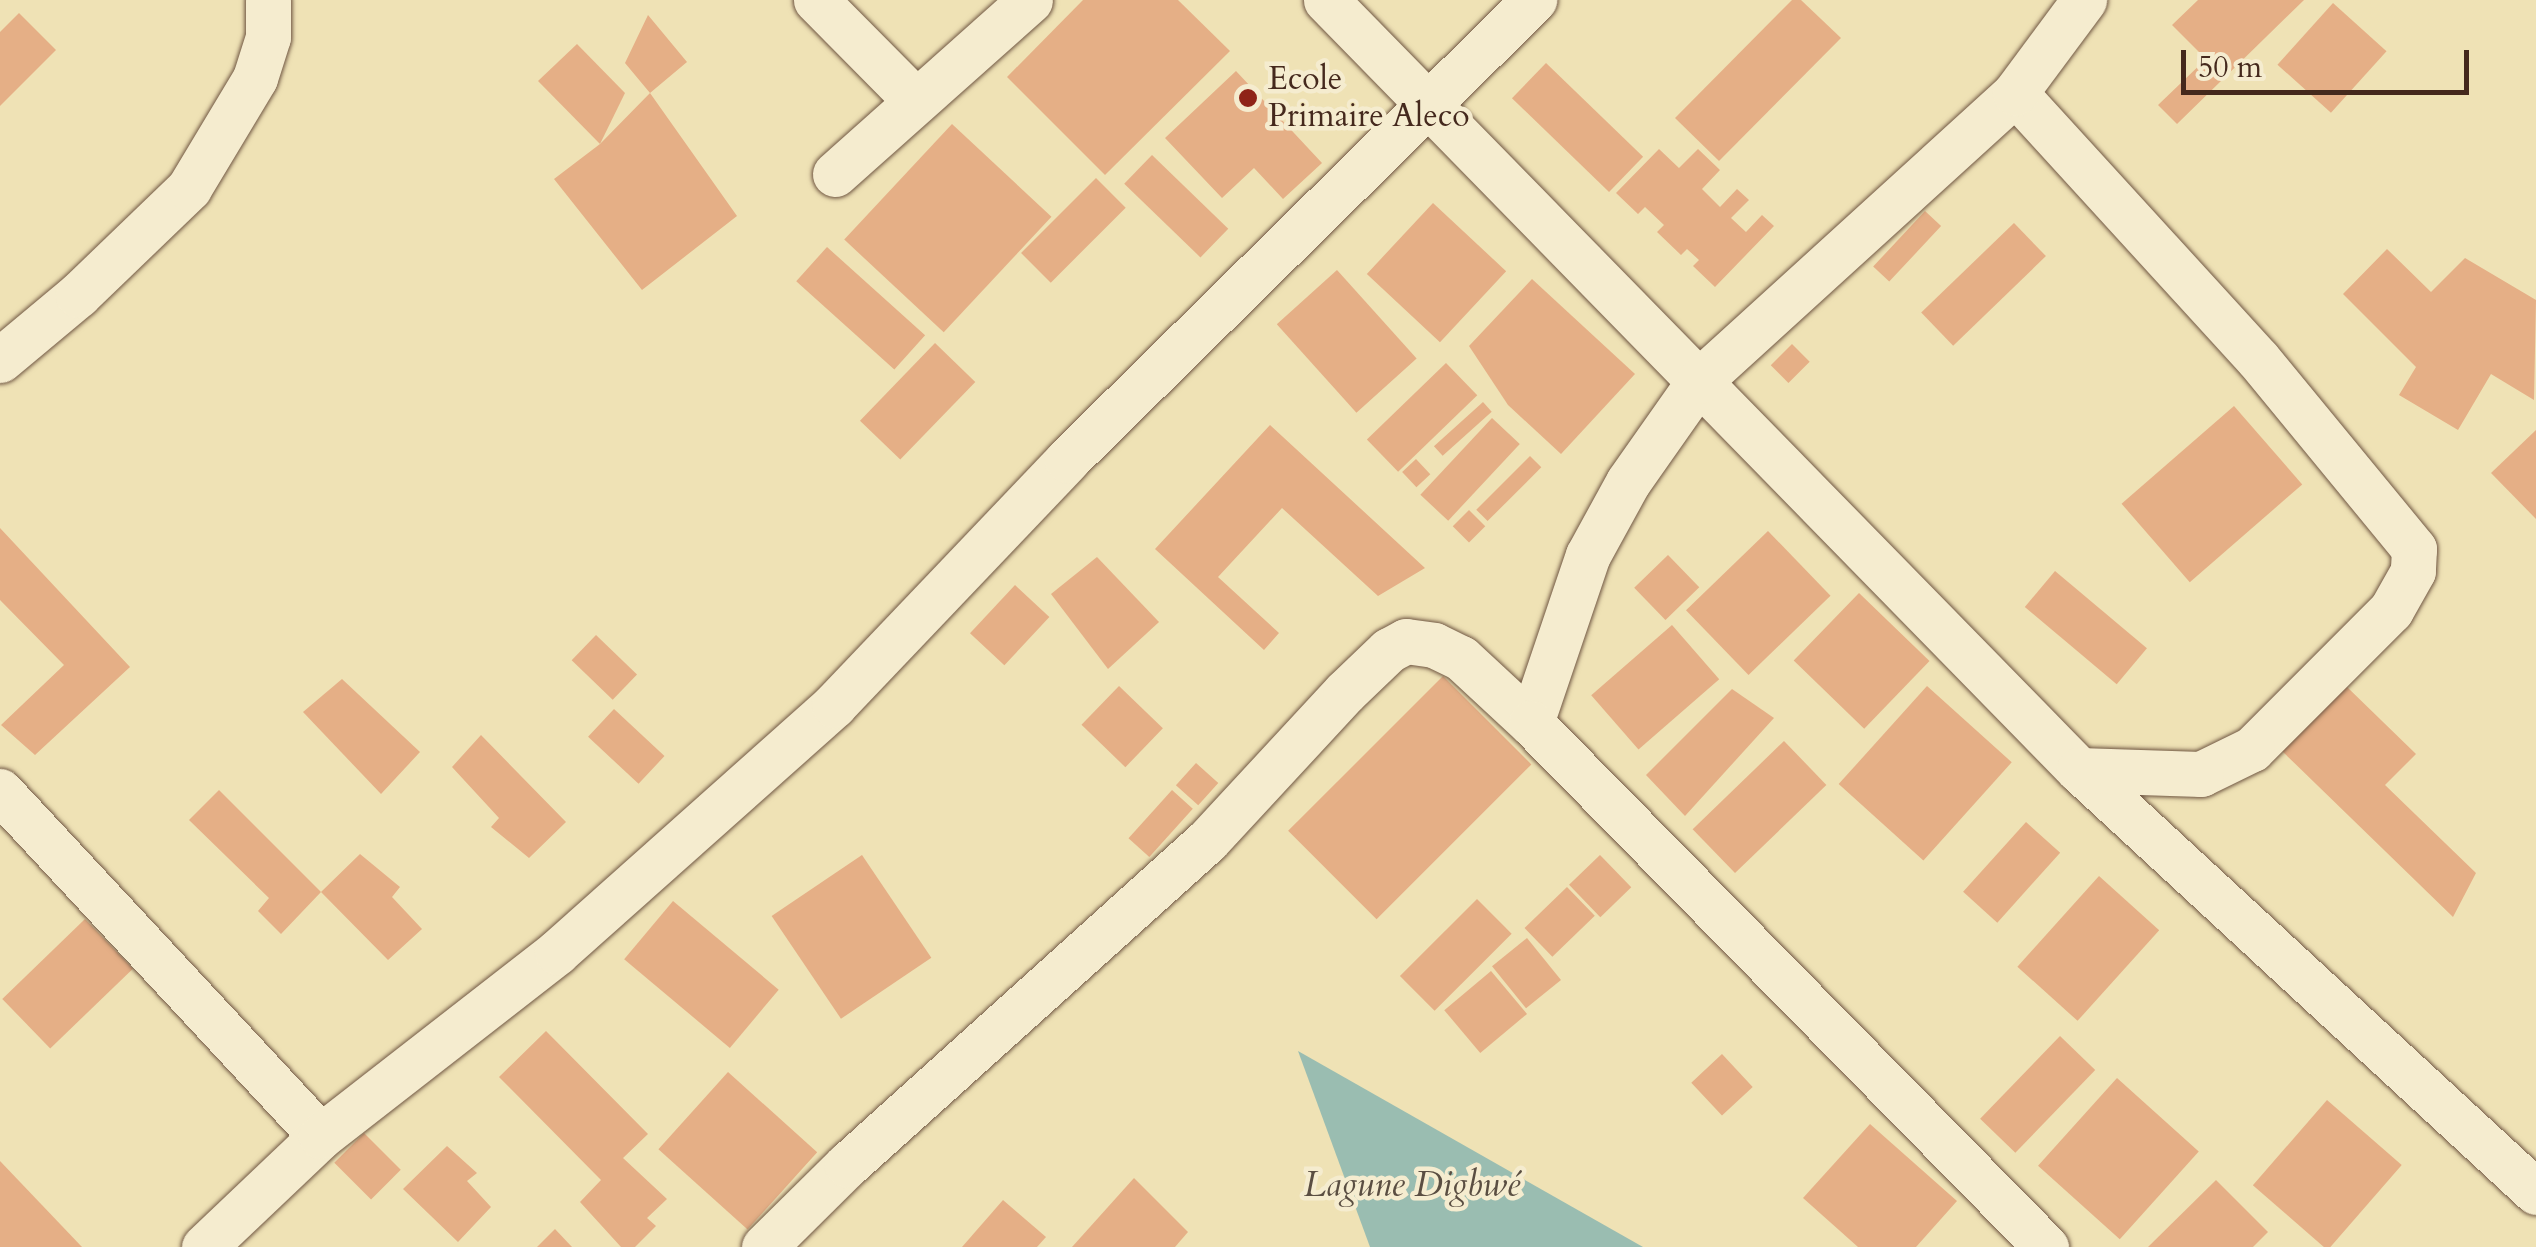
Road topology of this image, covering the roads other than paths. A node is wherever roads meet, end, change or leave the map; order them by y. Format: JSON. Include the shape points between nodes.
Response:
{"nodes":[{"id":1,"x":268,"y":0,"type":"edge"},
{"id":2,"x":816,"y":0,"type":"edge"},
{"id":3,"x":1030,"y":0,"type":"edge"},
{"id":4,"x":1326,"y":0,"type":"edge"},
{"id":5,"x":1534,"y":0,"type":"edge"},
{"id":6,"x":2084,"y":0,"type":"edge"},
{"id":7,"x":2015,"y":93,"type":"junction"},
{"id":8,"x":916,"y":102,"type":"junction"},
{"id":9,"x":1429,"y":106,"type":"junction"},
{"id":10,"x":835,"y":174,"type":"dead end"},
{"id":11,"x":0,"y":360,"type":"edge"},
{"id":12,"x":1699,"y":381,"type":"junction"},
{"id":13,"x":1531,"y":723,"type":"junction"},
{"id":14,"x":2079,"y":770,"type":"junction"},
{"id":15,"x":0,"y":791,"type":"edge"},
{"id":16,"x":321,"y":1136,"type":"junction"},
{"id":17,"x":2536,"y":1192,"type":"edge"},
{"id":18,"x":204,"y":1247,"type":"edge"},
{"id":19,"x":764,"y":1247,"type":"edge"},
{"id":20,"x":2046,"y":1247,"type":"edge"}],
"edges":[{"from":1,"to":11,"type":"street","via":[[268,37],[256,78],[189,188]]},
{"from":2,"to":8,"type":"street"},
{"from":3,"to":8,"type":"street"},
{"from":4,"to":9,"type":"street"},
{"from":5,"to":9,"type":"street"},
{"from":6,"to":7,"type":"street"},
{"from":7,"to":12,"type":"street"},
{"from":7,"to":14,"type":"street","via":[[2258,359],[2414,549],[2413,571],[2391,610],[2252,749],[2201,774]]},
{"from":8,"to":10,"type":"street"},
{"from":9,"to":12,"type":"street"},
{"from":9,"to":16,"type":"street","via":[[1067,460],[834,706],[558,952]]},
{"from":12,"to":13,"type":"street","via":[[1628,482],[1588,555]]},
{"from":12,"to":14,"type":"street"},
{"from":13,"to":19,"type":"street","via":[[1461,658],[1406,641],[1389,650],[1208,841],[846,1164]]},
{"from":13,"to":20,"type":"street"},
{"from":14,"to":17,"type":"street"},
{"from":15,"to":16,"type":"street"},
{"from":16,"to":18,"type":"street"}]}
